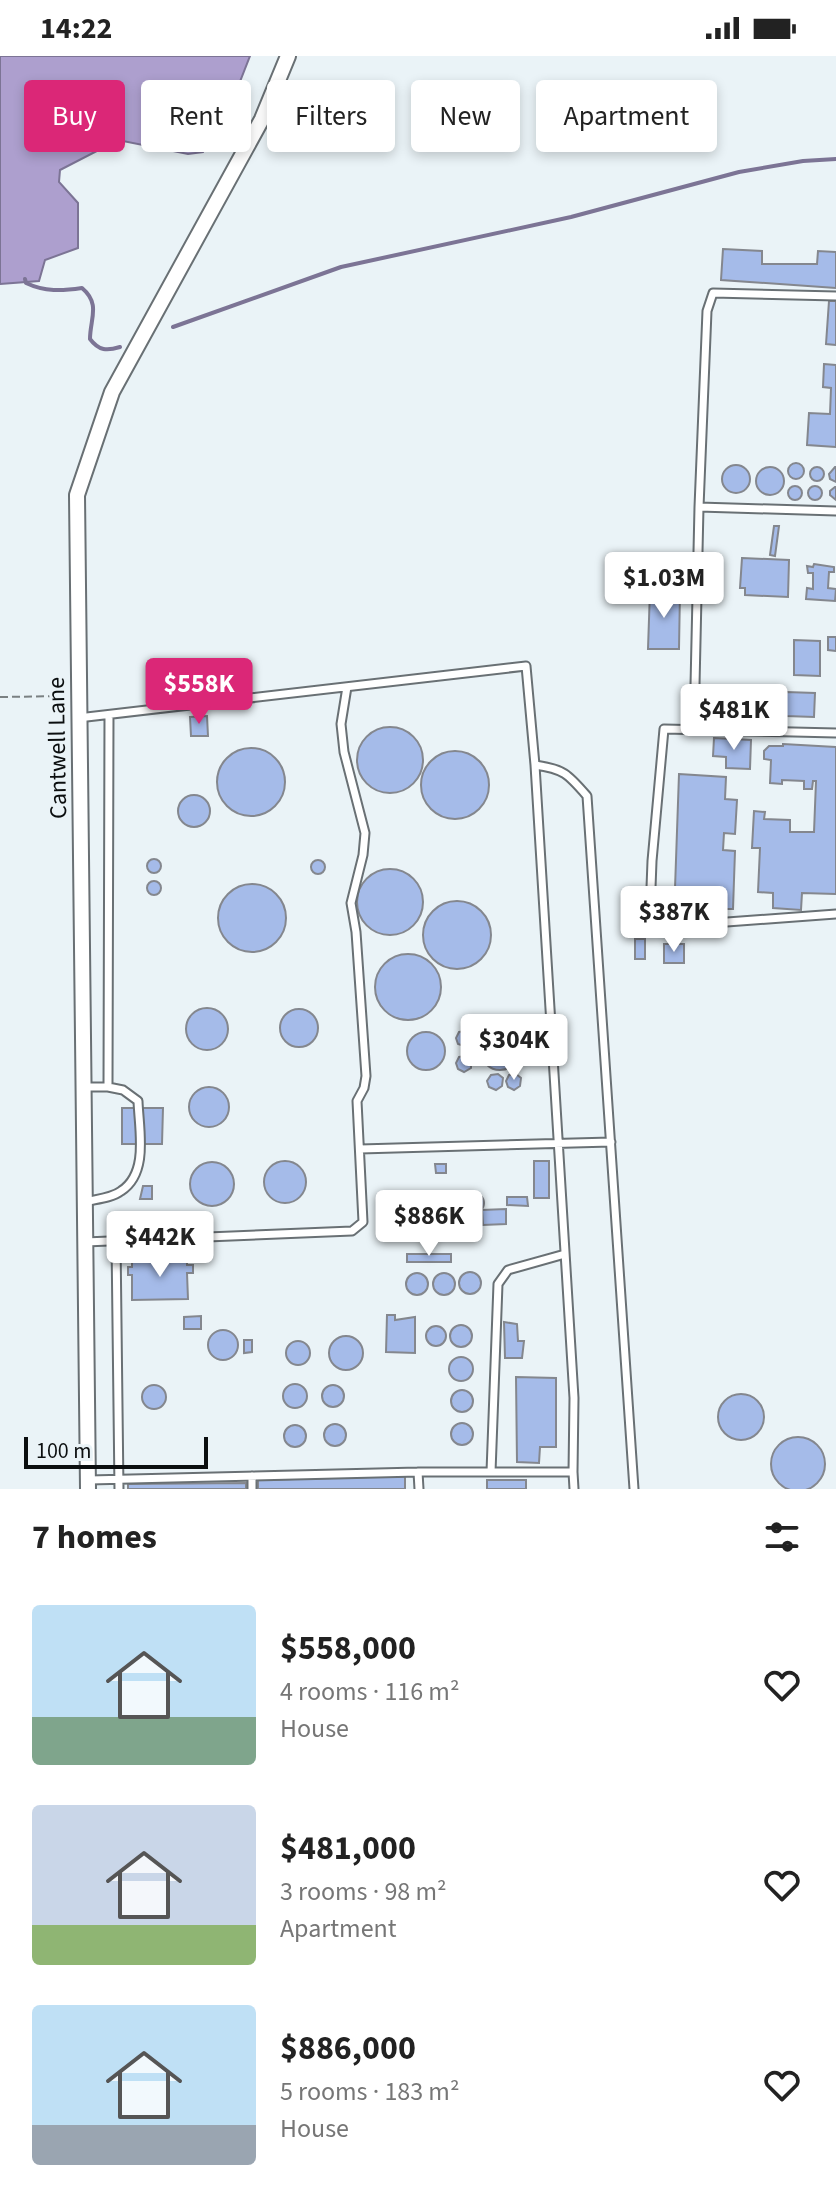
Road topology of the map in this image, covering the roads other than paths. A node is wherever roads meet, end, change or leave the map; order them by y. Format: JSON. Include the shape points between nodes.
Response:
{"nodes":[{"id":1,"x":288,"y":56,"type":"edge"},
{"id":2,"x":836,"y":296,"type":"edge"},
{"id":3,"x":699,"y":507,"type":"junction"},
{"id":4,"x":836,"y":511,"type":"edge"},
{"id":5,"x":347,"y":687,"type":"junction"},
{"id":6,"x":109,"y":715,"type":"junction"},
{"id":7,"x":78,"y":718,"type":"junction"},
{"id":8,"x":694,"y":730,"type":"junction"},
{"id":9,"x":836,"y":733,"type":"edge"},
{"id":10,"x":535,"y":765,"type":"junction"},
{"id":11,"x":836,"y":914,"type":"edge"},
{"id":12,"x":83,"y":1087,"type":"junction"},
{"id":13,"x":108,"y":1087,"type":"junction"},
{"id":14,"x":611,"y":1142,"type":"junction"},
{"id":15,"x":559,"y":1144,"type":"junction"},
{"id":16,"x":360,"y":1149,"type":"junction"},
{"id":17,"x":84,"y":1202,"type":"junction"},
{"id":18,"x":116,"y":1240,"type":"junction"},
{"id":19,"x":85,"y":1242,"type":"junction"},
{"id":20,"x":565,"y":1254,"type":"junction"},
{"id":21,"x":418,"y":1472,"type":"junction"},
{"id":22,"x":491,"y":1472,"type":"junction"},
{"id":23,"x":573,"y":1472,"type":"junction"},
{"id":24,"x":252,"y":1476,"type":"junction"},
{"id":25,"x":119,"y":1479,"type":"junction"},
{"id":26,"x":88,"y":1485,"type":"edge"},
{"id":27,"x":119,"y":1489,"type":"edge"},
{"id":28,"x":252,"y":1489,"type":"edge"},
{"id":29,"x":419,"y":1489,"type":"edge"},
{"id":30,"x":574,"y":1489,"type":"edge"},
{"id":31,"x":634,"y":1489,"type":"edge"}],
"edges":[{"from":1,"to":7,"type":"street","name":"Cantwell Lane","via":[[262,119],[112,392],[77,495]]},
{"from":2,"to":3,"type":"lane","via":[[713,293],[707,311]]},
{"from":3,"to":4,"type":"lane"},
{"from":3,"to":8,"type":"lane"},
{"from":5,"to":6,"type":"lane"},
{"from":5,"to":10,"type":"lane","via":[[526,666]]},
{"from":5,"to":16,"type":"lane","via":[[341,724],[365,833],[351,903],[366,1076],[357,1101]]},
{"from":6,"to":7,"type":"lane"},
{"from":6,"to":13,"type":"lane"},
{"from":7,"to":12,"type":"street","name":"Cantwell Lane"},
{"from":8,"to":9,"type":"lane"},
{"from":8,"to":11,"type":"lane","via":[[664,729],[650,914],[673,926]]},
{"from":10,"to":14,"type":"lane","via":[[559,768],[587,796]]},
{"from":10,"to":15,"type":"lane"},
{"from":12,"to":13,"type":"lane"},
{"from":12,"to":17,"type":"street","name":"Cantwell Lane"},
{"from":13,"to":17,"type":"lane","via":[[138,1101],[140,1163],[135,1180],[119,1193]]},
{"from":14,"to":15,"type":"lane"},
{"from":14,"to":31,"type":"lane"},
{"from":15,"to":16,"type":"lane"},
{"from":15,"to":20,"type":"lane"},
{"from":16,"to":18,"type":"lane","via":[[363,1222],[357,1230]]},
{"from":17,"to":19,"type":"street","name":"Cantwell Lane"},
{"from":18,"to":19,"type":"lane"},
{"from":18,"to":25,"type":"lane"},
{"from":19,"to":26,"type":"street","name":"Cantwell Lane"},
{"from":20,"to":22,"type":"lane","via":[[508,1270],[498,1284]]},
{"from":20,"to":23,"type":"lane"},
{"from":21,"to":22,"type":"lane"},
{"from":21,"to":24,"type":"lane"},
{"from":21,"to":29,"type":"lane"},
{"from":22,"to":23,"type":"lane"},
{"from":23,"to":30,"type":"lane"},
{"from":24,"to":25,"type":"lane"},
{"from":24,"to":28,"type":"lane"},
{"from":25,"to":26,"type":"lane"},
{"from":25,"to":27,"type":"lane"}]}
